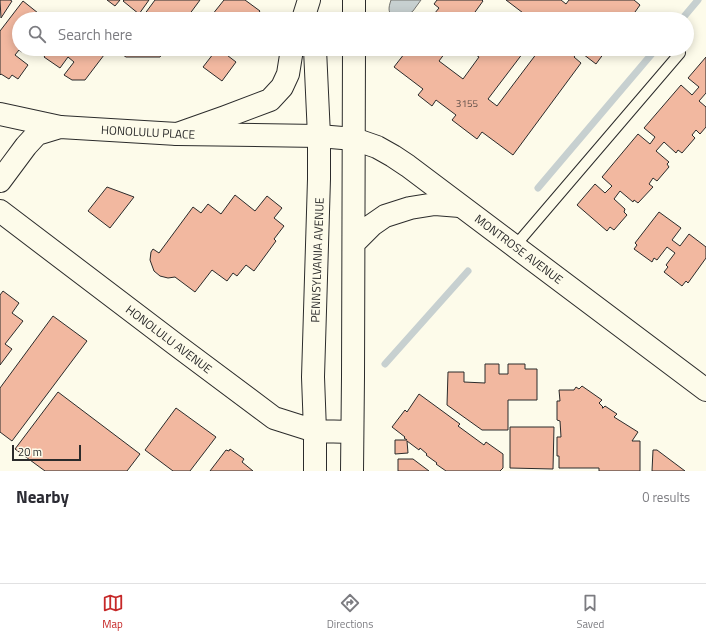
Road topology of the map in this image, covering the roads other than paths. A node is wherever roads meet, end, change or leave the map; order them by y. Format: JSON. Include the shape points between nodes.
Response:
{"nodes":[{"id":1,"x":311,"y":0,"type":"edge"},
{"id":2,"x":354,"y":0,"type":"edge"},
{"id":3,"x":306,"y":12,"type":"edge"},
{"id":4,"x":312,"y":12,"type":"edge"},
{"id":5,"x":354,"y":12,"type":"edge"},
{"id":6,"x":291,"y":56,"type":"edge"},
{"id":7,"x":315,"y":56,"type":"edge"},
{"id":8,"x":354,"y":56,"type":"edge"},
{"id":9,"x":677,"y":56,"type":"edge"},
{"id":10,"x":0,"y":114,"type":"edge"},
{"id":11,"x":60,"y":127,"type":"junction"},
{"id":12,"x":177,"y":134,"type":"junction"},
{"id":13,"x":319,"y":136,"type":"junction"},
{"id":14,"x":354,"y":139,"type":"junction"},
{"id":15,"x":0,"y":181,"type":"edge"},
{"id":16,"x":460,"y":206,"type":"junction"},
{"id":17,"x":0,"y":211,"type":"edge"},
{"id":18,"x":354,"y":243,"type":"junction"},
{"id":19,"x":515,"y":246,"type":"junction"},
{"id":20,"x":706,"y":390,"type":"edge"},
{"id":21,"x":315,"y":432,"type":"junction"},
{"id":22,"x":352,"y":432,"type":"junction"},
{"id":23,"x":315,"y":471,"type":"edge"},
{"id":24,"x":352,"y":471,"type":"edge"}],
"edges":[{"from":1,"to":3,"type":"main road"},
{"from":1,"to":4,"type":"main road"},
{"from":2,"to":5,"type":"main road"},
{"from":6,"to":12,"type":"main road","via":[[288,74],[282,87],[270,100]]},
{"from":7,"to":13,"type":"main road","name":"PENNSYLVANIA AVENUE"},
{"from":8,"to":14,"type":"main road"},
{"from":9,"to":19,"type":"lane"},
{"from":10,"to":11,"type":"main road"},
{"from":11,"to":12,"type":"main road","name":"HONOLULU PLACE"},
{"from":11,"to":15,"type":"main road","name":"HONOLULU PLACE","via":[[37,134]]},
{"from":12,"to":13,"type":"main road","name":"HONOLULU PLACE"},
{"from":13,"to":14,"type":"main road","name":"MONTROSE AVENUE"},
{"from":13,"to":21,"type":"main road","name":"PENNSYLVANIA AVENUE","via":[[313,377]]},
{"from":14,"to":16,"type":"main road","name":"MONTROSE AVENUE","via":[[393,156]]},
{"from":14,"to":18,"type":"main road"},
{"from":16,"to":18,"type":"main road","via":[[435,204],[385,216]]},
{"from":16,"to":19,"type":"main road","name":"MONTROSE AVENUE"},
{"from":17,"to":21,"type":"main road","name":"HONOLULU AVENUE","via":[[274,418]]},
{"from":18,"to":22,"type":"main road"},
{"from":19,"to":20,"type":"main road","name":"MONTROSE AVENUE"},
{"from":21,"to":22,"type":"main road","name":"HONOLULU AVENUE"},
{"from":21,"to":23,"type":"main road","name":"PENNSYLVANIA AVENUE"},
{"from":22,"to":24,"type":"main road"}]}
